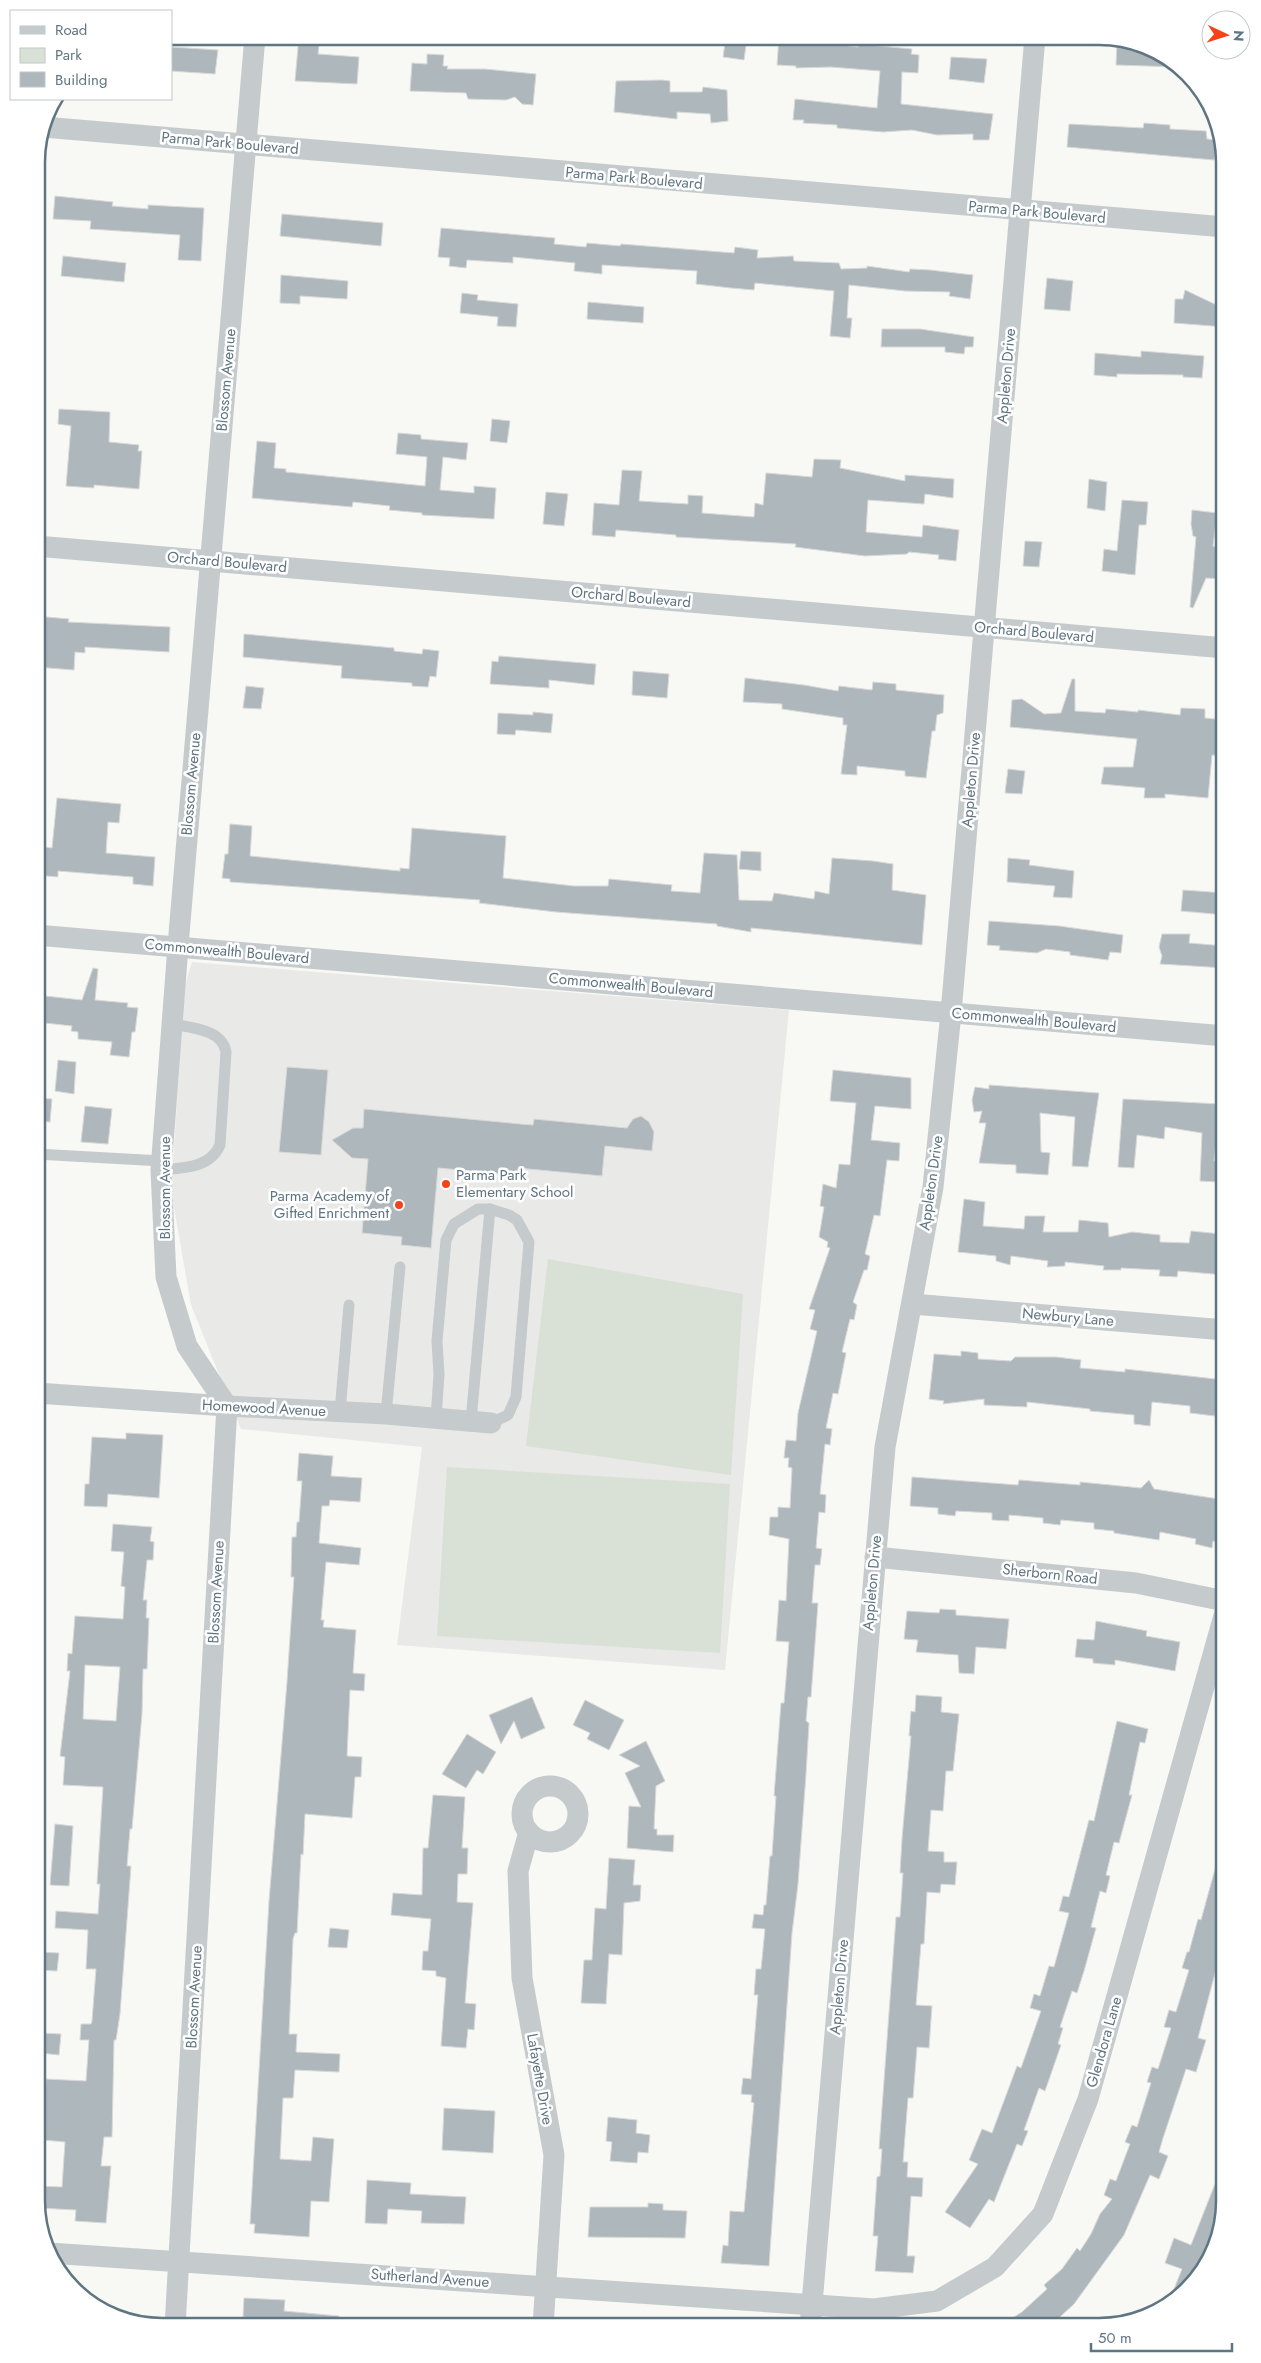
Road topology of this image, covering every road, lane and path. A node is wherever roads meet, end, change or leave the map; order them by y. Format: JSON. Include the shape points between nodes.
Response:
{"nodes":[{"id":1,"x":254,"y":45,"type":"edge"},
{"id":2,"x":1034,"y":45,"type":"edge"},
{"id":3,"x":50,"y":128,"type":"edge"},
{"id":4,"x":246,"y":144,"type":"junction"},
{"id":5,"x":1020,"y":211,"type":"junction"},
{"id":6,"x":1216,"y":226,"type":"edge"},
{"id":7,"x":45,"y":547,"type":"edge"},
{"id":8,"x":210,"y":561,"type":"junction"},
{"id":9,"x":984,"y":628,"type":"junction"},
{"id":10,"x":1216,"y":647,"type":"edge"},
{"id":11,"x":45,"y":936,"type":"edge"},
{"id":12,"x":178,"y":946,"type":"junction"},
{"id":13,"x":951,"y":1013,"type":"junction"},
{"id":14,"x":172,"y":1024,"type":"junction"},
{"id":15,"x":1216,"y":1035,"type":"edge"},
{"id":16,"x":45,"y":1155,"type":"edge"},
{"id":17,"x":162,"y":1166,"type":"junction"},
{"id":18,"x":490,"y":1209,"type":"junction"},
{"id":19,"x":400,"y":1267,"type":"dead end"},
{"id":20,"x":912,"y":1304,"type":"junction"},
{"id":21,"x":349,"y":1305,"type":"dead end"},
{"id":22,"x":1216,"y":1329,"type":"edge"},
{"id":23,"x":45,"y":1394,"type":"edge"},
{"id":24,"x":226,"y":1406,"type":"junction"},
{"id":25,"x":340,"y":1412,"type":"junction"},
{"id":26,"x":386,"y":1414,"type":"junction"},
{"id":27,"x":436,"y":1418,"type":"junction"},
{"id":28,"x":481,"y":1422,"type":"junction"},
{"id":29,"x":875,"y":1556,"type":"junction"},
{"id":30,"x":1216,"y":1599,"type":"edge"},
{"id":31,"x":1216,"y":1644,"type":"edge"},
{"id":32,"x":529,"y":1832,"type":"dead end"},
{"id":33,"x":58,"y":2253,"type":"edge"},
{"id":34,"x":179,"y":2260,"type":"junction"},
{"id":35,"x":545,"y":2286,"type":"junction"},
{"id":36,"x":812,"y":2304,"type":"junction"},
{"id":37,"x":175,"y":2318,"type":"edge"},
{"id":38,"x":543,"y":2318,"type":"edge"},
{"id":39,"x":811,"y":2318,"type":"edge"}],
"edges":[{"from":1,"to":4,"type":"street","name":"Blossom Avenue"},
{"from":2,"to":5,"type":"street","name":"Appleton Drive"},
{"from":3,"to":4,"type":"street","name":"Parma Park Boulevard"},
{"from":4,"to":5,"type":"street","name":"Parma Park Boulevard"},
{"from":4,"to":8,"type":"street","name":"Blossom Avenue"},
{"from":5,"to":6,"type":"street","name":"Parma Park Boulevard"},
{"from":5,"to":9,"type":"street","name":"Appleton Drive"},
{"from":7,"to":8,"type":"street","name":"Orchard Boulevard"},
{"from":8,"to":9,"type":"street","name":"Orchard Boulevard"},
{"from":8,"to":12,"type":"street","name":"Blossom Avenue"},
{"from":9,"to":10,"type":"street","name":"Orchard Boulevard"},
{"from":9,"to":13,"type":"street","name":"Appleton Drive"},
{"from":11,"to":12,"type":"street","name":"Commonwealth Boulevard"},
{"from":12,"to":13,"type":"street","name":"Commonwealth Boulevard"},
{"from":12,"to":14,"type":"street","name":"Blossom Avenue"},
{"from":13,"to":15,"type":"street","name":"Commonwealth Boulevard"},
{"from":13,"to":20,"type":"street","name":"Appleton Drive","via":[[933,1187]]},
{"from":14,"to":17,"type":"street","name":"Blossom Avenue"},
{"from":14,"to":17,"type":"lane","via":[[217,1036],[225,1044],[220,1144],[216,1155],[201,1164],[189,1168]]},
{"from":16,"to":17,"type":"lane"},
{"from":17,"to":24,"type":"street","name":"Blossom Avenue","via":[[166,1277],[187,1346]]},
{"from":18,"to":27,"type":"lane","via":[[478,1209],[454,1224],[446,1240]]},
{"from":18,"to":28,"type":"lane"},
{"from":18,"to":28,"type":"lane","via":[[517,1220],[529,1242],[516,1397],[508,1415]]},
{"from":19,"to":26,"type":"lane"},
{"from":20,"to":22,"type":"street","name":"Newbury Lane"},
{"from":20,"to":29,"type":"street","name":"Appleton Drive","via":[[885,1446]]},
{"from":21,"to":25,"type":"lane"},
{"from":23,"to":24,"type":"street","name":"Homewood Avenue"},
{"from":24,"to":25,"type":"street","name":"Homewood Avenue"},
{"from":24,"to":34,"type":"street","name":"Blossom Avenue"},
{"from":25,"to":26,"type":"street","name":"Homewood Avenue"},
{"from":26,"to":27,"type":"street","name":"Homewood Avenue"},
{"from":27,"to":28,"type":"street","name":"Homewood Avenue"},
{"from":29,"to":30,"type":"street","name":"Sherborn Road","via":[[1136,1583]]},
{"from":29,"to":36,"type":"street","name":"Appleton Drive"},
{"from":31,"to":36,"type":"street","name":"Glendora Lane","via":[[1088,2098],[1043,2214],[995,2267],[937,2301],[874,2309]]},
{"from":32,"to":35,"type":"street","name":"Lafayette Drive","via":[[518,1871],[522,1978],[554,2155]]},
{"from":33,"to":34,"type":"street","name":"Sutherland Avenue"},
{"from":34,"to":35,"type":"street","name":"Sutherland Avenue"},
{"from":34,"to":37,"type":"street","name":"Blossom Avenue"},
{"from":35,"to":36,"type":"street","name":"Sutherland Avenue"},
{"from":35,"to":38,"type":"street","name":"Lafayette Drive"},
{"from":36,"to":39,"type":"street","name":"Appleton Drive"}]}
